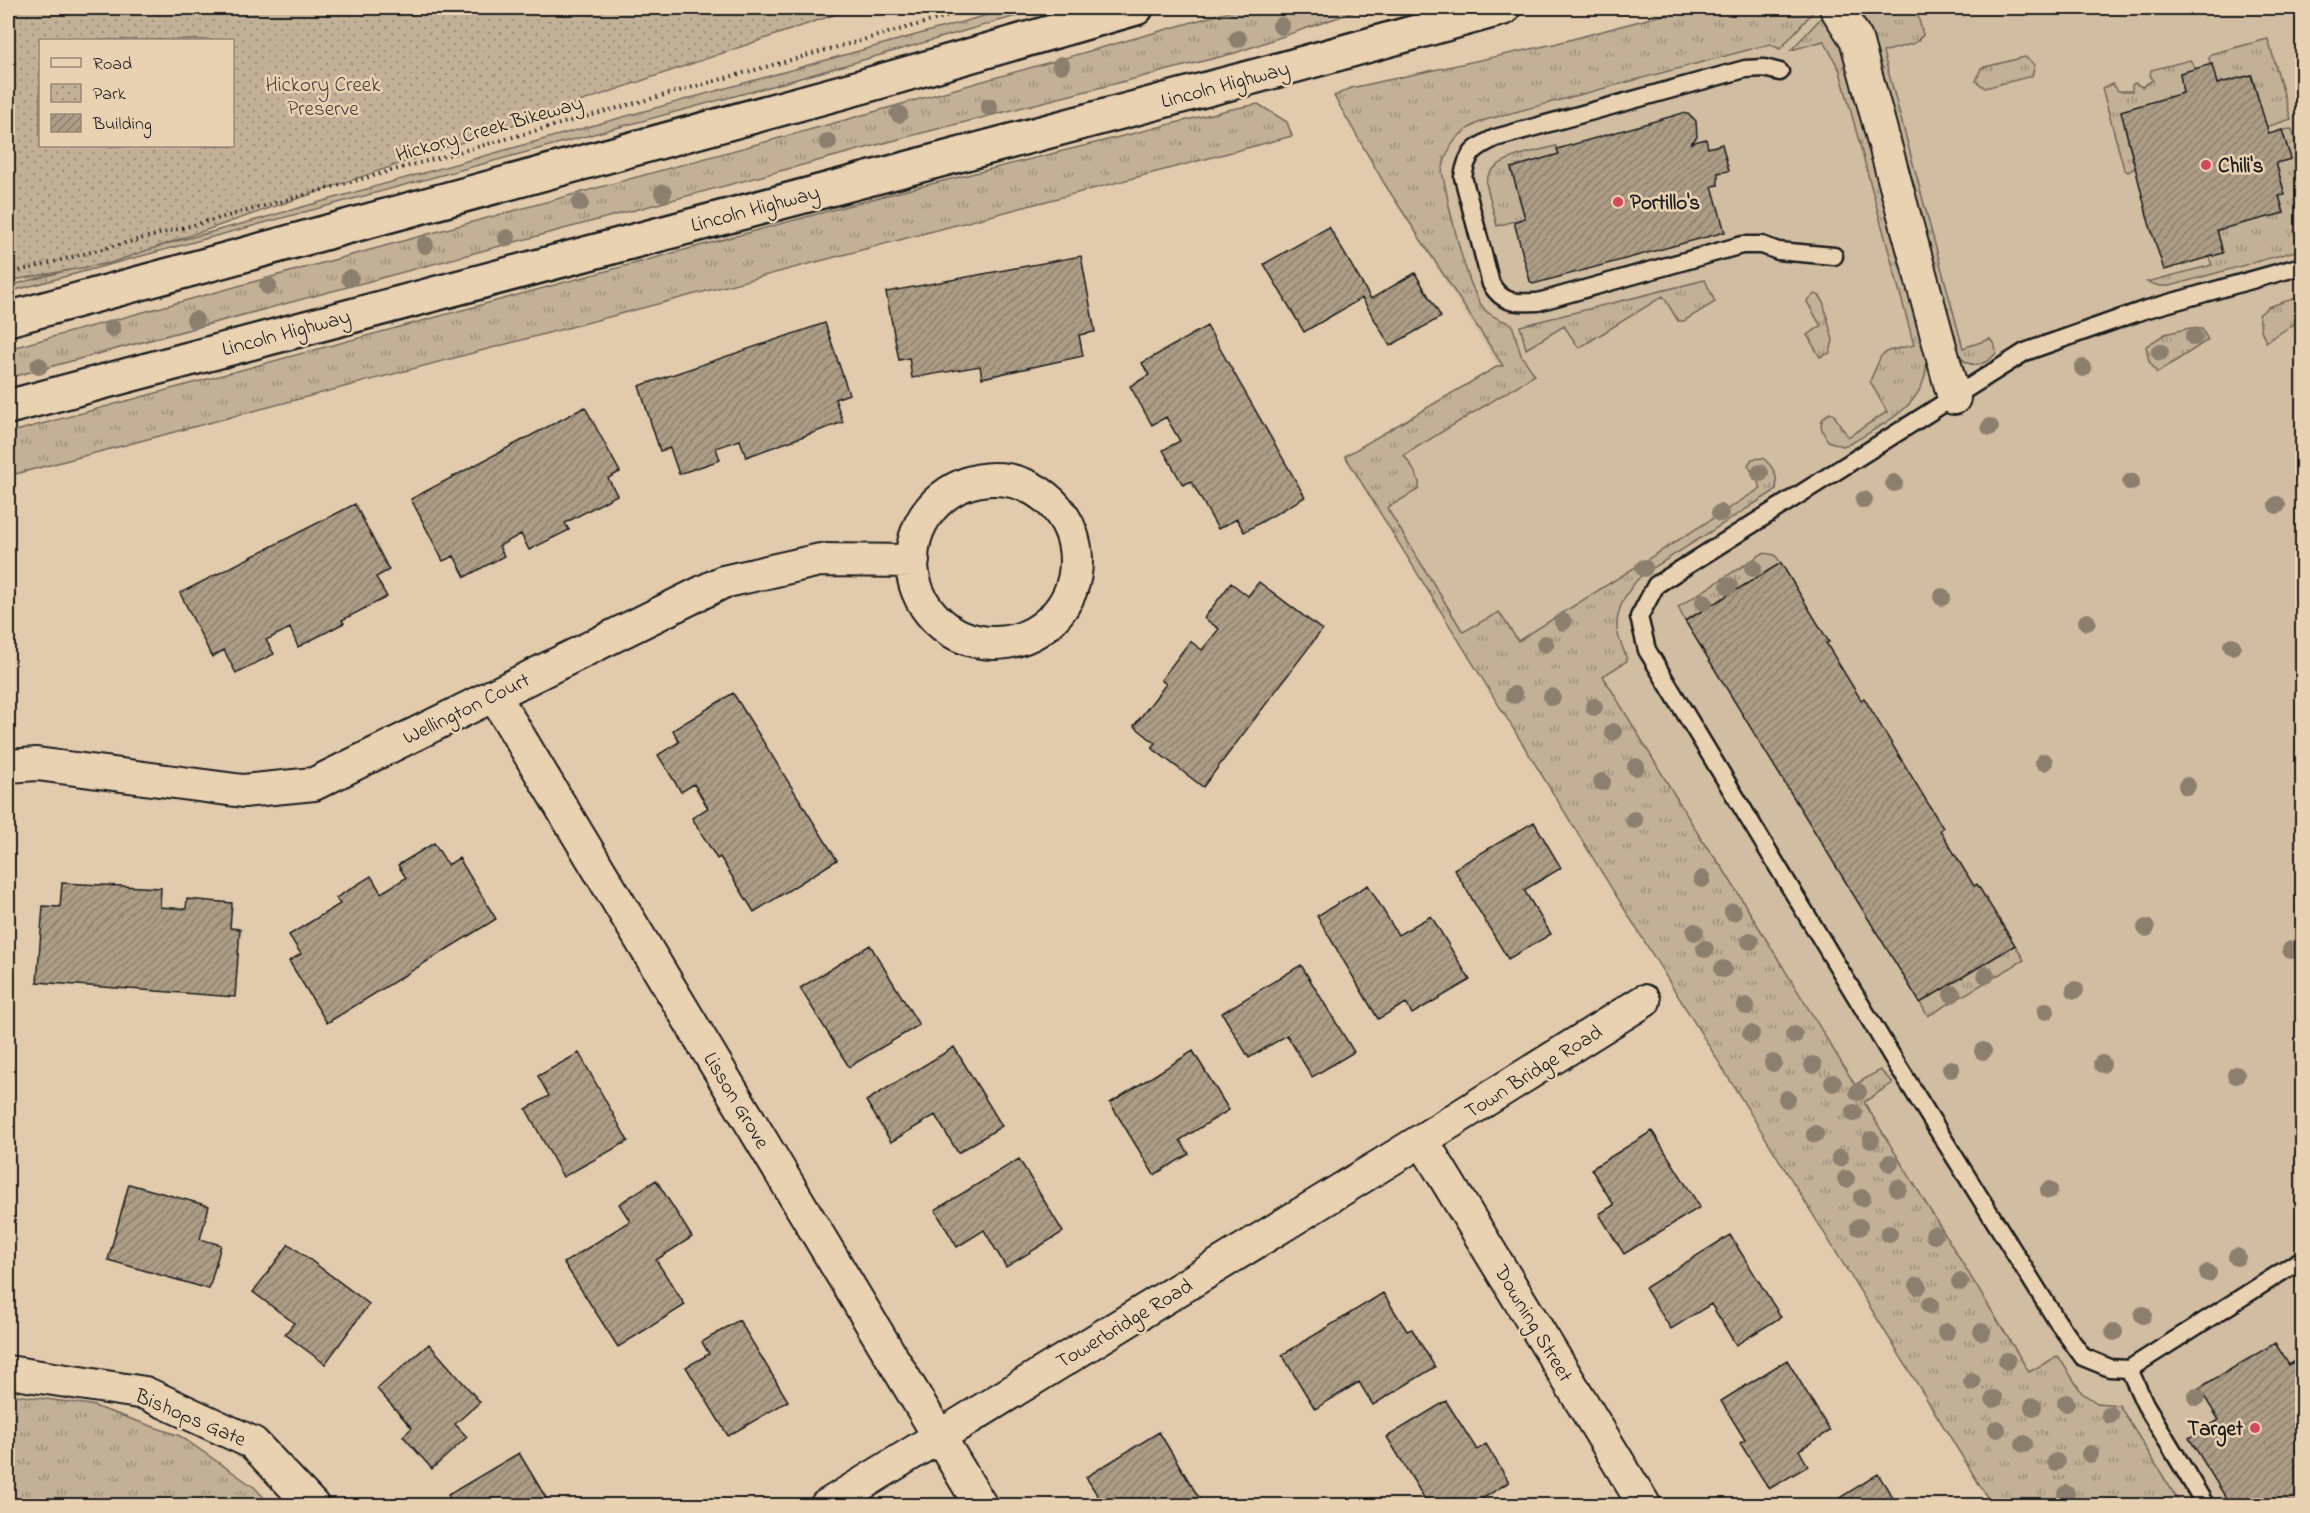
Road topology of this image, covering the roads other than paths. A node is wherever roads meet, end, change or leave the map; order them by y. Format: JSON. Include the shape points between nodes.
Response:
{"nodes":[{"id":1,"x":1136,"y":8,"type":"edge"},
{"id":2,"x":1503,"y":8,"type":"edge"},
{"id":3,"x":1836,"y":8,"type":"edge"},
{"id":4,"x":1092,"y":15,"type":"edge"},
{"id":5,"x":1780,"y":72,"type":"dead end"},
{"id":6,"x":1834,"y":256,"type":"dead end"},
{"id":7,"x":2302,"y":266,"type":"edge"},
{"id":8,"x":8,"y":319,"type":"edge"},
{"id":9,"x":1953,"y":398,"type":"junction"},
{"id":10,"x":8,"y":406,"type":"edge"},
{"id":11,"x":913,"y":561,"type":"junction"},
{"id":12,"x":494,"y":695,"type":"junction"},
{"id":13,"x":8,"y":766,"type":"edge"},
{"id":14,"x":1644,"y":1001,"type":"dead end"},
{"id":15,"x":1422,"y":1140,"type":"junction"},
{"id":16,"x":2302,"y":1259,"type":"edge"},
{"id":17,"x":2129,"y":1369,"type":"junction"},
{"id":18,"x":8,"y":1372,"type":"edge"},
{"id":19,"x":939,"y":1436,"type":"junction"},
{"id":20,"x":313,"y":1506,"type":"edge"},
{"id":21,"x":826,"y":1506,"type":"edge"},
{"id":22,"x":981,"y":1506,"type":"edge"},
{"id":23,"x":1645,"y":1506,"type":"edge"},
{"id":24,"x":2206,"y":1506,"type":"edge"}],
"edges":[{"from":1,"to":4,"type":"main road"},
{"from":2,"to":10,"type":"main road","name":"Lincoln Highway"},
{"from":3,"to":9,"type":"street","via":[[1857,39]]},
{"from":4,"to":8,"type":"main road","via":[[818,99]]},
{"from":5,"to":6,"type":"lane","via":[[1745,69],[1478,146],[1466,161],[1463,177],[1491,284],[1498,295],[1509,301],[1538,302],[1742,245]]},
{"from":7,"to":9,"type":"lane","via":[[2144,310],[2025,352]]},
{"from":9,"to":17,"type":"lane","via":[[1656,585],[1639,617],[1647,650],[1890,1053],[2058,1321],[2083,1357],[2110,1368]]},
{"from":11,"to":11,"type":"street","via":[[913,576],[922,601],[940,623],[963,637],[989,644],[1016,641],[1040,629],[1060,611],[1073,587],[1077,561],[1072,534],[1060,511],[1040,492],[1015,482],[988,479],[962,485],[939,501],[922,523]]},
{"from":11,"to":12,"type":"street","name":"Wellington Court","via":[[820,560],[723,582]]},
{"from":12,"to":13,"type":"street","name":"Wellington Court","via":[[314,783],[243,791],[37,764]]},
{"from":12,"to":19,"type":"street","name":"Lisson Grove"},
{"from":14,"to":15,"type":"street","name":"Town Bridge Road"},
{"from":15,"to":19,"type":"street","name":"Towerbridge Road"},
{"from":15,"to":23,"type":"street","name":"Downing Street"},
{"from":16,"to":17,"type":"lane"},
{"from":17,"to":24,"type":"lane","via":[[2145,1404]]},
{"from":18,"to":20,"type":"street","name":"Bishops Gate","via":[[145,1393],[253,1443]]},
{"from":19,"to":21,"type":"street","name":"Towerbridge Road"},
{"from":19,"to":22,"type":"street","name":"Lisson Grove"}]}
